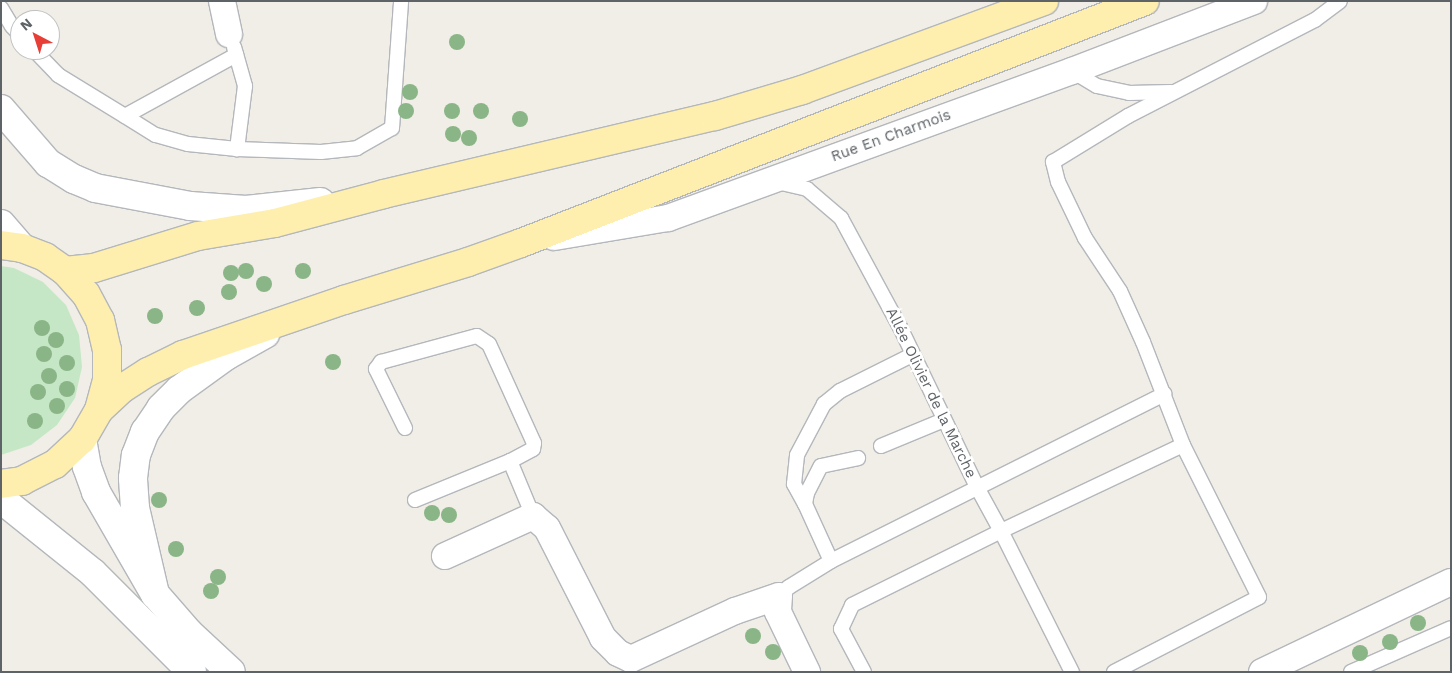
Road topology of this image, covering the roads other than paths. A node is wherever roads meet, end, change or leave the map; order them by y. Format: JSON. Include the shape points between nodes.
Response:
{"nodes":[{"id":1,"x":222,"y":1,"type":"edge"},
{"id":2,"x":401,"y":1,"type":"edge"},
{"id":3,"x":1044,"y":1,"type":"edge"},
{"id":4,"x":1145,"y":1,"type":"edge"},
{"id":5,"x":1254,"y":1,"type":"edge"},
{"id":6,"x":1340,"y":1,"type":"edge"},
{"id":7,"x":1,"y":8,"type":"edge"},
{"id":8,"x":10,"y":23,"type":"edge"},
{"id":9,"x":233,"y":44,"type":"junction"},
{"id":10,"x":44,"y":60,"type":"edge"},
{"id":11,"x":1072,"y":71,"type":"junction"},
{"id":12,"x":1174,"y":92,"type":"junction"},
{"id":13,"x":1,"y":109,"type":"edge"},
{"id":14,"x":125,"y":116,"type":"junction"},
{"id":15,"x":237,"y":149,"type":"junction"},
{"id":16,"x":769,"y":180,"type":"junction"},
{"id":17,"x":384,"y":194,"type":"junction"},
{"id":18,"x":1,"y":224,"type":"edge"},
{"id":19,"x":521,"y":243,"type":"junction"},
{"id":20,"x":12,"y":246,"type":"edge"},
{"id":21,"x":65,"y":271,"type":"junction"},
{"id":22,"x":291,"y":318,"type":"junction"},
{"id":23,"x":912,"y":355,"type":"junction"},
{"id":24,"x":1164,"y":394,"type":"junction"},
{"id":25,"x":99,"y":410,"type":"junction"},
{"id":26,"x":944,"y":420,"type":"junction"},
{"id":27,"x":405,"y":428,"type":"dead end"},
{"id":28,"x":82,"y":439,"type":"junction"},
{"id":29,"x":1183,"y":445,"type":"junction"},
{"id":30,"x":881,"y":446,"type":"dead end"},
{"id":31,"x":858,"y":458,"type":"dead end"},
{"id":32,"x":510,"y":461,"type":"junction"},
{"id":33,"x":1,"y":484,"type":"edge"},
{"id":34,"x":978,"y":489,"type":"junction"},
{"id":35,"x":1,"y":499,"type":"edge"},
{"id":36,"x":415,"y":500,"type":"dead end"},
{"id":37,"x":805,"y":504,"type":"junction"},
{"id":38,"x":533,"y":516,"type":"junction"},
{"id":39,"x":1001,"y":531,"type":"junction"},
{"id":40,"x":445,"y":556,"type":"dead end"},
{"id":41,"x":831,"y":561,"type":"junction"},
{"id":42,"x":1451,"y":582,"type":"edge"},
{"id":43,"x":155,"y":594,"type":"junction"},
{"id":44,"x":779,"y":596,"type":"junction"},
{"id":45,"x":1451,"y":628,"type":"edge"},
{"id":46,"x":192,"y":672,"type":"edge"},
{"id":47,"x":232,"y":672,"type":"edge"},
{"id":48,"x":807,"y":672,"type":"edge"},
{"id":49,"x":864,"y":672,"type":"edge"},
{"id":50,"x":1072,"y":672,"type":"edge"},
{"id":51,"x":1114,"y":672,"type":"edge"},
{"id":52,"x":1262,"y":672,"type":"edge"},
{"id":53,"x":1351,"y":672,"type":"edge"}],
"edges":[{"from":1,"to":9,"type":"street"},
{"from":2,"to":15,"type":"lane","via":[[392,128],[357,148],[321,152]]},
{"from":3,"to":17,"type":"main road","via":[[759,104]]},
{"from":4,"to":19,"type":"main road"},
{"from":5,"to":11,"type":"street","name":"Rue En Charmois"},
{"from":6,"to":12,"type":"lane","via":[[1314,20]]},
{"from":7,"to":8,"type":"lane"},
{"from":9,"to":14,"type":"lane"},
{"from":9,"to":15,"type":"lane","via":[[246,86]]},
{"from":10,"to":14,"type":"lane","via":[[58,75]]},
{"from":11,"to":12,"type":"lane","via":[[1097,86],[1129,93]]},
{"from":11,"to":16,"type":"street","name":"Rue En Charmois"},
{"from":12,"to":24,"type":"lane","via":[[1053,162],[1058,182],[1085,238],[1120,291]]},
{"from":13,"to":17,"type":"street","via":[[48,163],[74,179],[112,193],[190,206],[246,210]]},
{"from":14,"to":15,"type":"lane","via":[[156,135],[188,144]]},
{"from":16,"to":19,"type":"street","name":"Rue En Charmois","via":[[668,218]]},
{"from":16,"to":23,"type":"lane","name":"Allée Olivier de la Marche","via":[[807,189],[841,218]]},
{"from":17,"to":21,"type":"main road","via":[[275,223],[198,236],[94,268]]},
{"from":18,"to":20,"type":"street"},
{"from":19,"to":22,"type":"main road"},
{"from":20,"to":21,"type":"main road","via":[[45,257]]},
{"from":21,"to":25,"type":"main road","via":[[86,294],[100,320],[107,350],[107,380]]},
{"from":22,"to":25,"type":"main road","via":[[183,355],[123,388]]},
{"from":22,"to":43,"type":"street","via":[[226,356],[179,390],[161,408],[145,432],[136,455],[133,478],[135,508]]},
{"from":23,"to":26,"type":"lane","name":"Allée Olivier de la Marche"},
{"from":23,"to":37,"type":"lane","via":[[840,391],[824,404],[797,455],[794,484]]},
{"from":24,"to":29,"type":"lane"},
{"from":24,"to":34,"type":"lane"},
{"from":25,"to":28,"type":"main road"},
{"from":26,"to":30,"type":"lane"},
{"from":26,"to":34,"type":"lane","name":"Allée Olivier de la Marche"},
{"from":27,"to":32,"type":"lane","via":[[376,369],[381,362],[477,336],[489,344],[496,356],[534,442],[533,449]]},
{"from":28,"to":33,"type":"main road","via":[[55,464],[22,481]]},
{"from":28,"to":43,"type":"street","via":[[96,492]]},
{"from":29,"to":39,"type":"lane"},
{"from":29,"to":51,"type":"lane","via":[[1259,597]]},
{"from":31,"to":37,"type":"lane","via":[[821,466]]},
{"from":32,"to":36,"type":"lane"},
{"from":32,"to":38,"type":"lane"},
{"from":34,"to":39,"type":"lane"},
{"from":34,"to":41,"type":"lane","name":"Allée Olivier de la Marche"},
{"from":35,"to":46,"type":"street","via":[[93,573]]},
{"from":37,"to":41,"type":"lane"},
{"from":38,"to":40,"type":"street"},
{"from":38,"to":44,"type":"street","name":"Allée Olivier de la Marche","via":[[547,528],[602,638],[618,653],[631,659],[735,611]]},
{"from":39,"to":49,"type":"lane","via":[[852,605],[841,629]]},
{"from":39,"to":50,"type":"lane"},
{"from":41,"to":44,"type":"lane","name":"Allée Olivier de la Marche"},
{"from":42,"to":52,"type":"street"},
{"from":43,"to":47,"type":"street","via":[[189,633]]},
{"from":44,"to":48,"type":"street","via":[[778,612]]},
{"from":45,"to":53,"type":"lane"}]}
